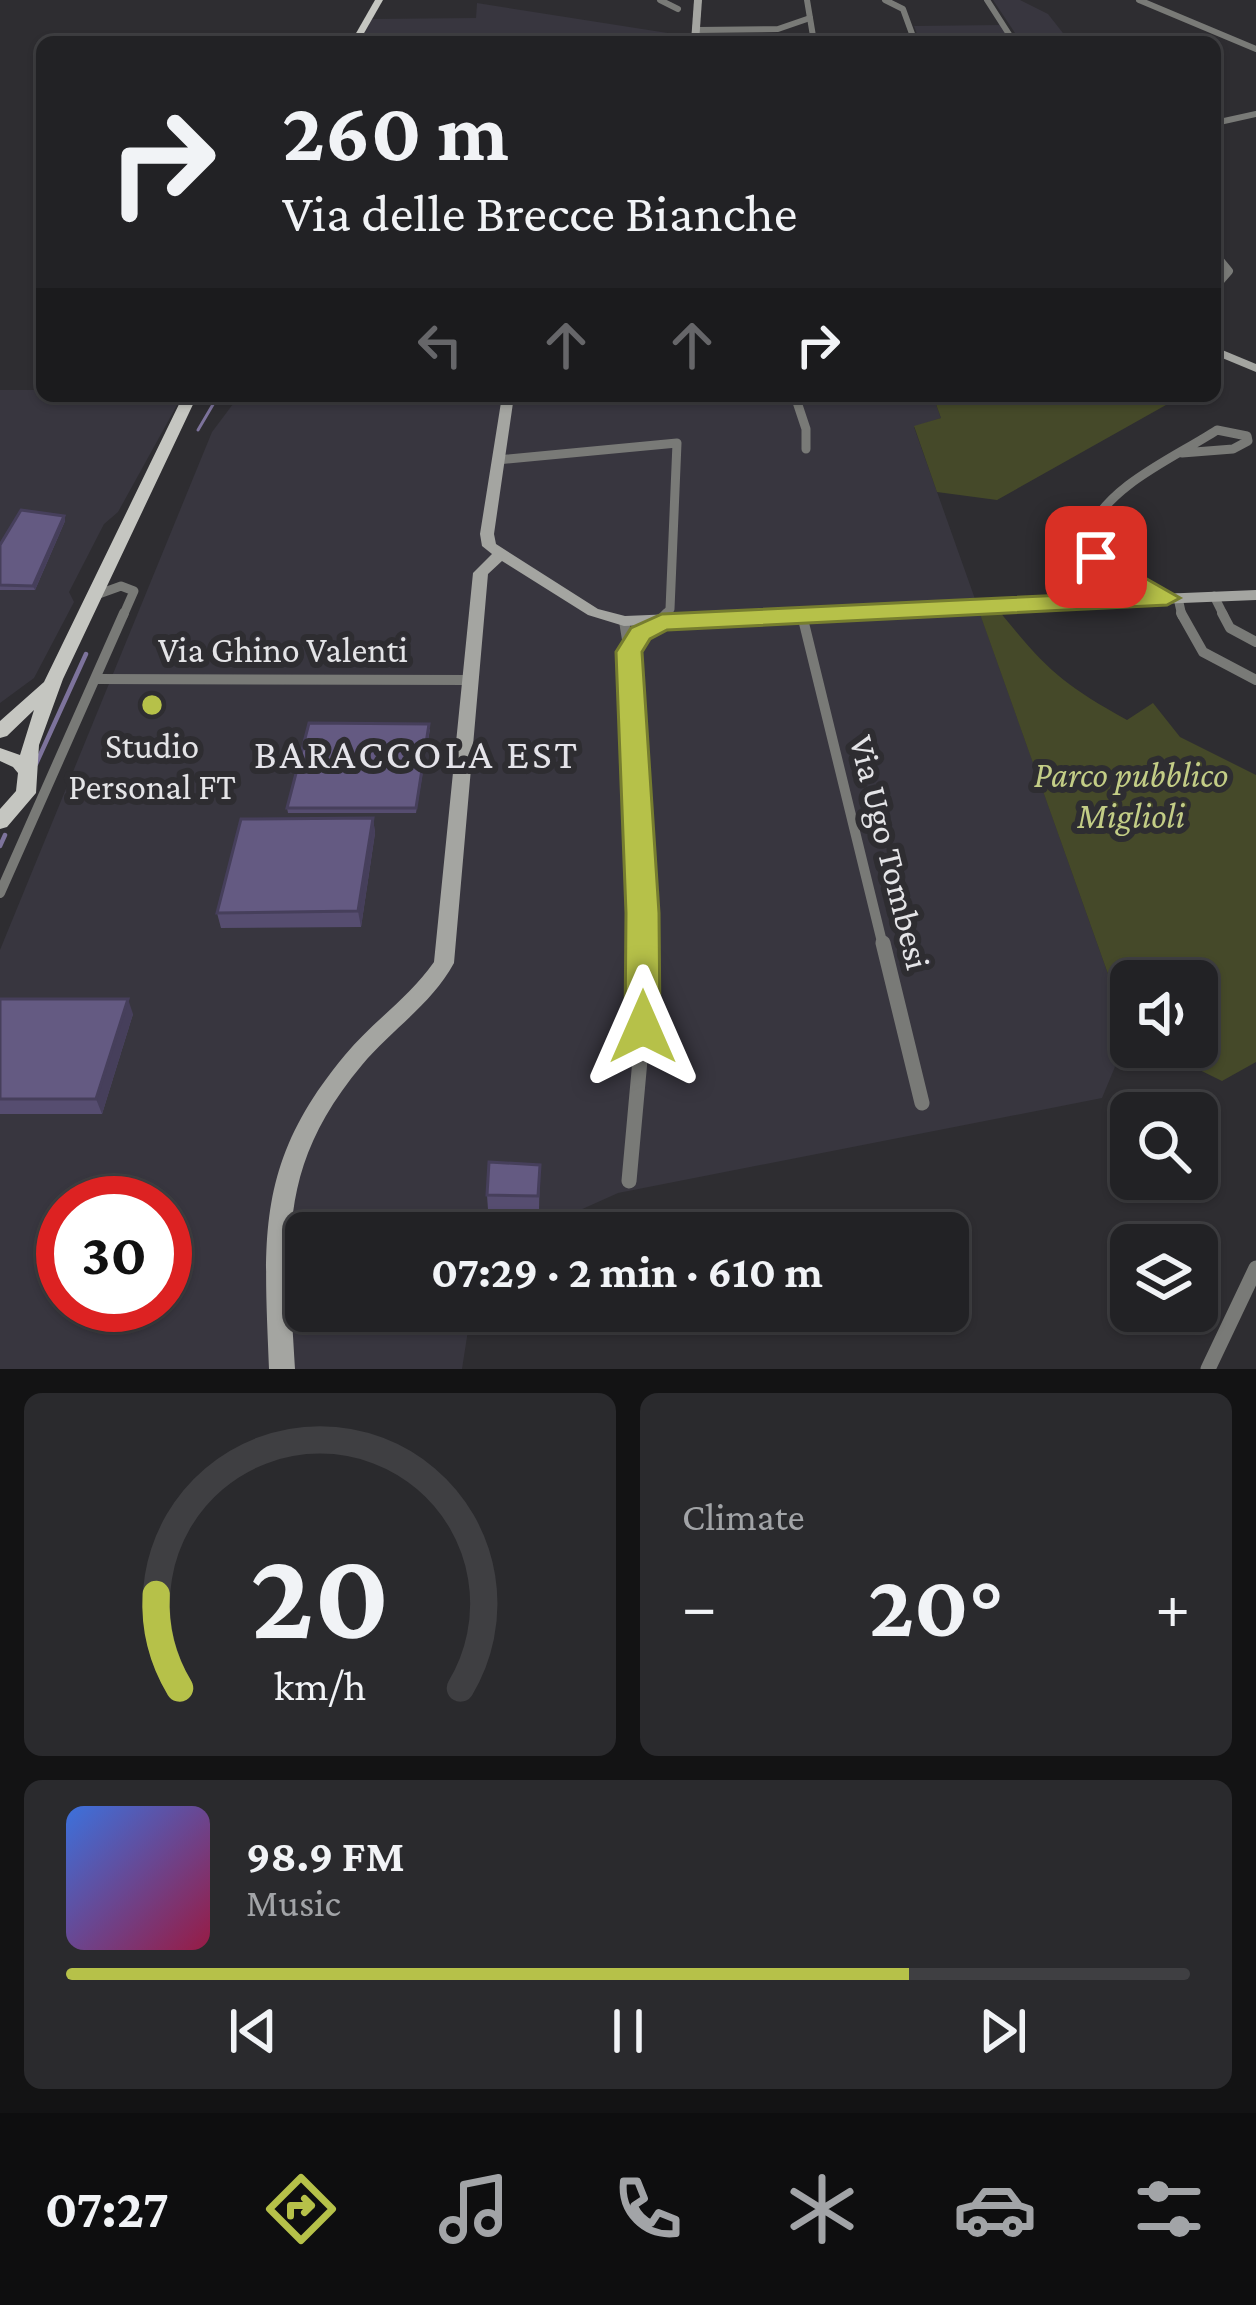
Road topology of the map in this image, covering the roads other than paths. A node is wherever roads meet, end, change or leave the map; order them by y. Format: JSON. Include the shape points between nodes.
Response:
{"nodes":[{"id":1,"x":379,"y":0,"type":"edge"},
{"id":2,"x":660,"y":0,"type":"edge"},
{"id":3,"x":698,"y":0,"type":"edge"},
{"id":4,"x":807,"y":0,"type":"edge"},
{"id":5,"x":885,"y":0,"type":"edge"},
{"id":6,"x":987,"y":0,"type":"edge"},
{"id":7,"x":1139,"y":0,"type":"edge"},
{"id":8,"x":678,"y":9,"type":"dead end"},
{"id":9,"x":810,"y":18,"type":"junction"},
{"id":10,"x":698,"y":30,"type":"junction"},
{"id":11,"x":358,"y":36,"type":"edge"},
{"id":12,"x":696,"y":36,"type":"edge"},
{"id":13,"x":813,"y":36,"type":"edge"},
{"id":14,"x":913,"y":36,"type":"edge"},
{"id":15,"x":1010,"y":36,"type":"edge"},
{"id":16,"x":1256,"y":49,"type":"edge"},
{"id":17,"x":1256,"y":114,"type":"edge"},
{"id":18,"x":1221,"y":122,"type":"edge"},
{"id":19,"x":1221,"y":353,"type":"edge"},
{"id":20,"x":1256,"y":368,"type":"edge"},
{"id":21,"x":507,"y":402,"type":"edge"},
{"id":22,"x":798,"y":402,"type":"edge"},
{"id":23,"x":187,"y":404,"type":"edge"},
{"id":24,"x":806,"y":449,"type":"dead end"},
{"id":25,"x":1182,"y":453,"type":"junction"},
{"id":26,"x":497,"y":460,"type":"junction"},
{"id":27,"x":499,"y":556,"type":"junction"},
{"id":28,"x":96,"y":595,"type":"junction"},
{"id":29,"x":1256,"y":595,"type":"edge"},
{"id":30,"x":1214,"y":596,"type":"junction"},
{"id":31,"x":1172,"y":598,"type":"junction"},
{"id":32,"x":802,"y":616,"type":"junction"},
{"id":33,"x":624,"y":621,"type":"junction"},
{"id":34,"x":662,"y":622,"type":"junction"},
{"id":35,"x":1256,"y":642,"type":"edge"},
{"id":36,"x":629,"y":652,"type":"junction"},
{"id":37,"x":54,"y":679,"type":"junction"},
{"id":38,"x":95,"y":679,"type":"junction"},
{"id":39,"x":470,"y":680,"type":"junction"},
{"id":40,"x":1256,"y":680,"type":"edge"},
{"id":41,"x":0,"y":733,"type":"edge"},
{"id":42,"x":0,"y":754,"type":"edge"},
{"id":43,"x":28,"y":772,"type":"junction"},
{"id":44,"x":2,"y":818,"type":"edge"},
{"id":45,"x":0,"y":893,"type":"edge"},
{"id":46,"x":922,"y":1103,"type":"dead end"},
{"id":47,"x":628,"y":1181,"type":"dead end"},
{"id":48,"x":1256,"y":1268,"type":"edge"},
{"id":49,"x":282,"y":1369,"type":"edge"},
{"id":50,"x":1208,"y":1369,"type":"edge"}],
"edges":[{"from":1,"to":11,"type":"main road"},
{"from":2,"to":8,"type":"street"},
{"from":3,"to":10,"type":"street"},
{"from":4,"to":9,"type":"street"},
{"from":5,"to":14,"type":"street","via":[[903,9]]},
{"from":6,"to":15,"type":"street"},
{"from":7,"to":16,"type":"street"},
{"from":9,"to":10,"type":"street","via":[[778,29]]},
{"from":9,"to":13,"type":"street"},
{"from":10,"to":12,"type":"street"},
{"from":17,"to":18,"type":"street"},
{"from":19,"to":20,"type":"street"},
{"from":21,"to":26,"type":"street"},
{"from":22,"to":24,"type":"street"},
{"from":23,"to":28,"type":"main road"},
{"from":25,"to":25,"type":"street","via":[[1233,449],[1247,436],[1216,430]]},
{"from":25,"to":31,"type":"street","via":[[1103,506],[1090,533],[1096,557],[1111,572]]},
{"from":26,"to":27,"type":"street","via":[[487,534]]},
{"from":26,"to":34,"type":"street","via":[[677,443],[670,609]]},
{"from":27,"to":33,"type":"street","via":[[593,612]]},
{"from":27,"to":39,"type":"street","via":[[481,573]]},
{"from":28,"to":37,"type":"main road"},
{"from":28,"to":38,"type":"street","via":[[121,586],[134,591]]},
{"from":29,"to":30,"type":"street"},
{"from":30,"to":31,"type":"street"},
{"from":30,"to":35,"type":"street","via":[[1230,628]]},
{"from":31,"to":32,"type":"street"},
{"from":31,"to":40,"type":"street","via":[[1188,638]]},
{"from":32,"to":34,"type":"street"},
{"from":32,"to":46,"type":"street","name":"Via Ugo Tombesi"},
{"from":33,"to":34,"type":"street"},
{"from":33,"to":36,"type":"street"},
{"from":34,"to":36,"type":"street","via":[[640,633]]},
{"from":36,"to":47,"type":"street","via":[[643,1027]]},
{"from":37,"to":41,"type":"main road"},
{"from":37,"to":43,"type":"main road"},
{"from":38,"to":39,"type":"street","name":"Via Ghino Valenti"},
{"from":38,"to":45,"type":"street"},
{"from":39,"to":49,"type":"street","via":[[444,963],[424,996],[334,1083],[287,1166],[277,1228]]},
{"from":42,"to":43,"type":"main road"},
{"from":43,"to":44,"type":"main road","via":[[26,793]]},
{"from":48,"to":50,"type":"street"}]}
